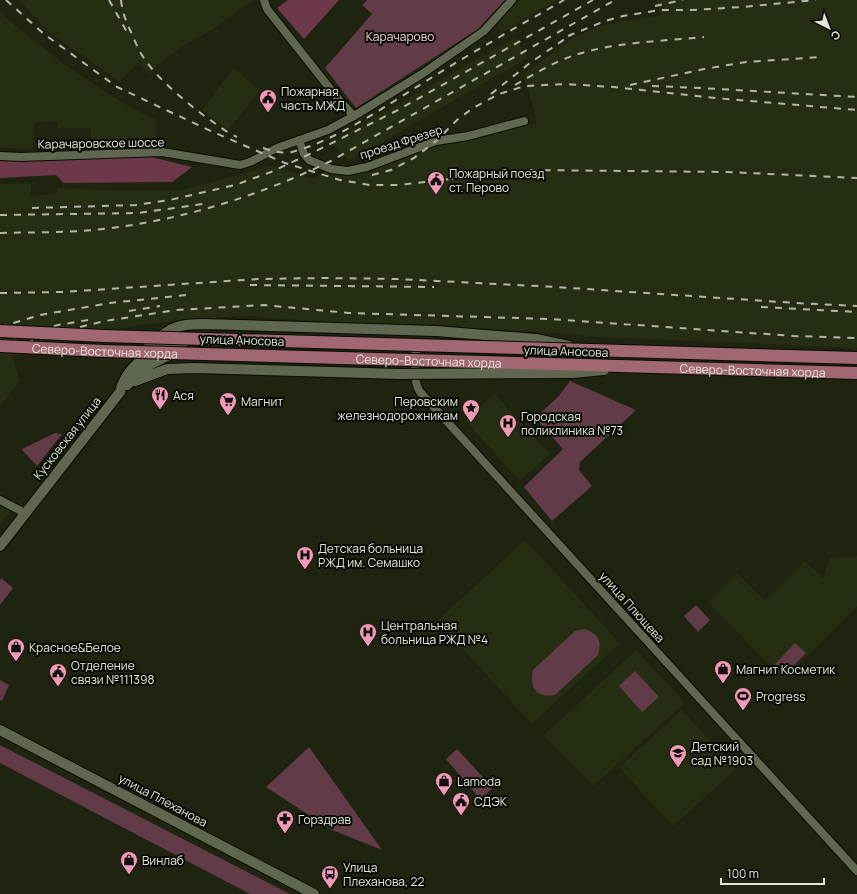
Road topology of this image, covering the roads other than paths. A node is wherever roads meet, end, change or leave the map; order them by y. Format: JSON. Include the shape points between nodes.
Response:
{"nodes":[{"id":1,"x":264,"y":0,"type":"edge"},
{"id":2,"x":512,"y":0,"type":"edge"},
{"id":3,"x":354,"y":116,"type":"junction"},
{"id":4,"x":524,"y":121,"type":"dead end"},
{"id":5,"x":299,"y":140,"type":"junction"},
{"id":6,"x":0,"y":156,"type":"edge"},
{"id":7,"x":0,"y":331,"type":"edge"},
{"id":8,"x":0,"y":346,"type":"edge"},
{"id":9,"x":416,"y":347,"type":"junction"},
{"id":10,"x":590,"y":350,"type":"junction"},
{"id":11,"x":157,"y":351,"type":"joint"},
{"id":12,"x":857,"y":358,"type":"edge"},
{"id":13,"x":416,"y":359,"type":"junction"},
{"id":14,"x":857,"y":362,"type":"edge"},
{"id":15,"x":136,"y":365,"type":"junction"},
{"id":16,"x":630,"y":367,"type":"junction"},
{"id":17,"x":826,"y":372,"type":"junction"},
{"id":18,"x":857,"y":373,"type":"edge"},
{"id":19,"x":128,"y":384,"type":"junction"},
{"id":20,"x":120,"y":392,"type":"junction"},
{"id":21,"x":0,"y":500,"type":"edge"},
{"id":22,"x":25,"y":513,"type":"junction"},
{"id":23,"x":0,"y":546,"type":"edge"},
{"id":24,"x":0,"y":730,"type":"edge"},
{"id":25,"x":857,"y":871,"type":"edge"},
{"id":26,"x":314,"y":894,"type":"edge"}],
"edges":[{"from":1,"to":3,"type":"street","via":[[267,9]]},
{"from":2,"to":3,"type":"street","name":"Карачаровское шоссе","via":[[484,31],[422,74]]},
{"from":3,"to":5,"type":"street","name":"Карачаровское шоссе","via":[[328,130]]},
{"from":4,"to":5,"type":"street","name":"проезд Фрезер","via":[[468,136],[436,141],[367,167],[348,171],[331,169],[309,160]]},
{"from":5,"to":6,"type":"street","name":"Карачаровское шоссе","via":[[240,165],[162,152]]},
{"from":7,"to":10,"type":"main road","name":"Северо-Восточная хорда","bridge":true},
{"from":8,"to":16,"type":"main road","name":"Северо-Восточная хорда","bridge":true},
{"from":9,"to":11,"type":"street","name":"улица Аносова","via":[[184,342]]},
{"from":9,"to":13,"type":"street","name":"улица Плющева"},
{"from":9,"to":14,"type":"street","name":"улица Аносова"},
{"from":10,"to":12,"type":"main road","name":"Северо-Восточная хорда"},
{"from":10,"to":15,"type":"street","bridge":true,"via":[[536,339],[436,331],[204,324],[173,329],[152,344]]},
{"from":11,"to":15,"type":"street","name":"Кусковская улица"},
{"from":13,"to":17,"type":"street","name":"улица Аносова"},
{"from":13,"to":19,"type":"street","name":"улица Аносова","via":[[185,351],[176,352],[151,364]]},
{"from":13,"to":25,"type":"street","name":"улица Плющева","via":[[415,379],[420,392]]},
{"from":15,"to":20,"type":"street","name":"Кусковская улица"},
{"from":16,"to":17,"type":"main road","name":"Северо-Восточная хорда","bridge":true},
{"from":16,"to":19,"type":"street","bridge":true,"via":[[573,373],[399,374],[194,368],[168,369]]},
{"from":17,"to":18,"type":"main road","name":"Северо-Восточная хорда","bridge":true},
{"from":19,"to":20,"type":"street","name":"улица Аносова"},
{"from":20,"to":22,"type":"street","name":"Кусковская улица"},
{"from":21,"to":22,"type":"street"},
{"from":22,"to":23,"type":"street","name":"Кусковская улица"},
{"from":24,"to":26,"type":"street","name":"улица Плеханова"}]}
